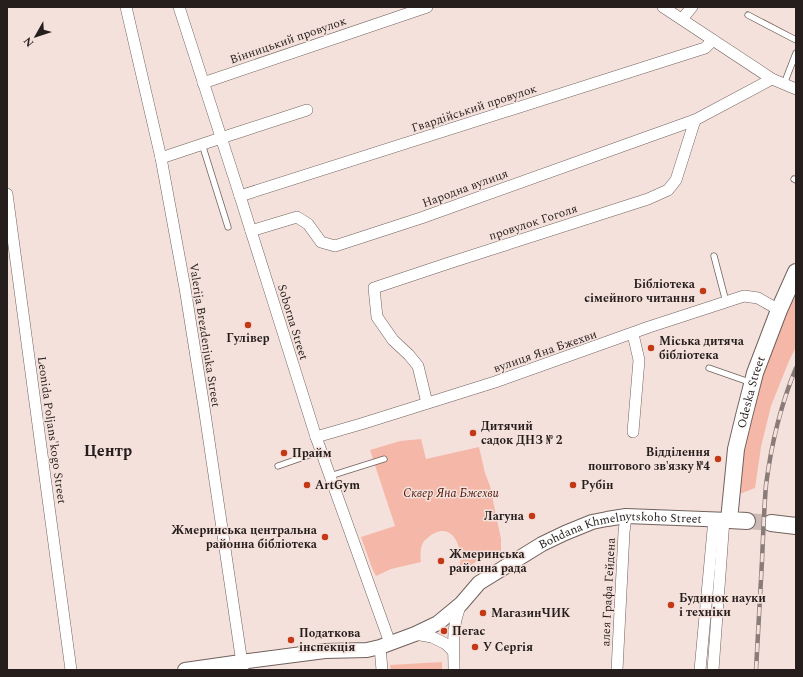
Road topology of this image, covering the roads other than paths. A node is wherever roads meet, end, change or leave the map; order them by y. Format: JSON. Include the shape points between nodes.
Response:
{"nodes":[{"id":1,"x":126,"y":7,"type":"edge"},
{"id":2,"x":179,"y":7,"type":"edge"},
{"id":3,"x":427,"y":7,"type":"edge"},
{"id":4,"x":663,"y":7,"type":"edge"},
{"id":5,"x":692,"y":7,"type":"edge"},
{"id":6,"x":748,"y":15,"type":"dead end"},
{"id":7,"x":682,"y":19,"type":"junction"},
{"id":8,"x":713,"y":40,"type":"junction"},
{"id":9,"x":796,"y":40,"type":"edge"},
{"id":10,"x":796,"y":53,"type":"edge"},
{"id":11,"x":772,"y":79,"type":"junction"},
{"id":12,"x":203,"y":83,"type":"junction"},
{"id":13,"x":784,"y":84,"type":"junction"},
{"id":14,"x":796,"y":89,"type":"edge"},
{"id":15,"x":307,"y":110,"type":"dead end"},
{"id":16,"x":695,"y":120,"type":"junction"},
{"id":17,"x":221,"y":138,"type":"junction"},
{"id":18,"x":202,"y":144,"type":"junction"},
{"id":19,"x":161,"y":158,"type":"junction"},
{"id":20,"x":7,"y":194,"type":"edge"},
{"id":21,"x":240,"y":196,"type":"junction"},
{"id":22,"x":228,"y":227,"type":"dead end"},
{"id":23,"x":251,"y":231,"type":"junction"},
{"id":24,"x":714,"y":256,"type":"dead end"},
{"id":25,"x":796,"y":272,"type":"edge"},
{"id":26,"x":726,"y":302,"type":"junction"},
{"id":27,"x":779,"y":310,"type":"junction"},
{"id":28,"x":633,"y":334,"type":"junction"},
{"id":29,"x":709,"y":368,"type":"dead end"},
{"id":30,"x":752,"y":383,"type":"junction"},
{"id":31,"x":427,"y":403,"type":"junction"},
{"id":32,"x":633,"y":432,"type":"dead end"},
{"id":33,"x":316,"y":437,"type":"junction"},
{"id":34,"x":321,"y":451,"type":"junction"},
{"id":35,"x":384,"y":459,"type":"dead end"},
{"id":36,"x":278,"y":466,"type":"dead end"},
{"id":37,"x":330,"y":476,"type":"junction"},
{"id":38,"x":626,"y":516,"type":"junction"},
{"id":39,"x":722,"y":519,"type":"junction"},
{"id":40,"x":747,"y":521,"type":"tunnel mouth"},
{"id":41,"x":771,"y":523,"type":"tunnel mouth"},
{"id":42,"x":796,"y":526,"type":"edge"},
{"id":43,"x":462,"y":604,"type":"junction"},
{"id":44,"x":415,"y":634,"type":"junction"},
{"id":45,"x":385,"y":645,"type":"junction"},
{"id":46,"x":453,"y":651,"type":"junction"},
{"id":47,"x":242,"y":666,"type":"edge"},
{"id":48,"x":71,"y":670,"type":"edge"},
{"id":49,"x":185,"y":670,"type":"edge"},
{"id":50,"x":382,"y":670,"type":"edge"},
{"id":51,"x":454,"y":670,"type":"edge"},
{"id":52,"x":617,"y":670,"type":"edge"},
{"id":53,"x":700,"y":670,"type":"edge"},
{"id":54,"x":713,"y":670,"type":"edge"}],
"edges":[{"from":1,"to":19,"type":"street","name":"Valerija Brezdenjuka Street"},
{"from":2,"to":12,"type":"street","name":"Soborna Street"},
{"from":3,"to":12,"type":"street","name":"Вінницький провулок"},
{"from":4,"to":7,"type":"street"},
{"from":5,"to":7,"type":"street"},
{"from":6,"to":9,"type":"lane"},
{"from":7,"to":8,"type":"street"},
{"from":8,"to":11,"type":"street"},
{"from":8,"to":21,"type":"street","name":"Гвардійський провулок","via":[[706,48]]},
{"from":10,"to":13,"type":"lane"},
{"from":11,"to":13,"type":"street"},
{"from":11,"to":16,"type":"street"},
{"from":12,"to":17,"type":"street","name":"Soborna Street"},
{"from":13,"to":14,"type":"street"},
{"from":15,"to":17,"type":"street"},
{"from":16,"to":23,"type":"street","name":"Народна вулиця","via":[[335,246],[321,242],[308,224],[297,217]]},
{"from":16,"to":31,"type":"street","name":"провулок Гоголя","via":[[676,180],[668,190],[648,199],[374,288],[377,317],[393,340],[418,366]]},
{"from":17,"to":18,"type":"street"},
{"from":17,"to":21,"type":"street","name":"Soborna Street"},
{"from":18,"to":19,"type":"street"},
{"from":18,"to":22,"type":"lane"},
{"from":19,"to":47,"type":"street","name":"Valerija Brezdenjuka Street","via":[[205,415]]},
{"from":20,"to":48,"type":"street","name":"Leonida Poljans'kogo Street"},
{"from":21,"to":23,"type":"street","name":"Soborna Street"},
{"from":23,"to":33,"type":"street","name":"Soborna Street"},
{"from":24,"to":26,"type":"lane"},
{"from":25,"to":27,"type":"main road","name":"Odeska Street"},
{"from":26,"to":27,"type":"street","name":"вулиця Яна Бжехви","via":[[744,296],[758,298]]},
{"from":26,"to":28,"type":"street","name":"вулиця Яна Бжехви"},
{"from":27,"to":30,"type":"main road","name":"Odeska Street"},
{"from":28,"to":31,"type":"street","name":"вулиця Яна Бжехви"},
{"from":28,"to":32,"type":"street","via":[[639,360]]},
{"from":29,"to":30,"type":"lane"},
{"from":30,"to":39,"type":"main road","name":"Odeska Street"},
{"from":31,"to":33,"type":"street","name":"вулиця Яна Бжехви"},
{"from":33,"to":34,"type":"street","name":"Soborna Street"},
{"from":34,"to":36,"type":"lane"},
{"from":34,"to":37,"type":"street","name":"Soborna Street"},
{"from":35,"to":37,"type":"lane"},
{"from":37,"to":45,"type":"street","name":"Soborna Street"},
{"from":38,"to":39,"type":"street","name":"Bohdana Khmelnytskoho Street"},
{"from":38,"to":43,"type":"street","name":"Bohdana Khmelnytskoho Street","via":[[592,522],[542,544],[479,583]]},
{"from":38,"to":52,"type":"street","name":"алея Графа Гейдена"},
{"from":39,"to":40,"type":"main road"},
{"from":39,"to":53,"type":"street"},
{"from":39,"to":54,"type":"street"},
{"from":41,"to":42,"type":"main road"},
{"from":43,"to":44,"type":"street","name":"Bohdana Khmelnytskoho Street","via":[[438,623]]},
{"from":43,"to":46,"type":"street","via":[[454,630]]},
{"from":44,"to":45,"type":"street","name":"Bohdana Khmelnytskoho Street"},
{"from":44,"to":46,"type":"street","via":[[432,637]]},
{"from":45,"to":47,"type":"street","name":"Bohdana Khmelnytskoho Street","via":[[367,650],[325,651]]},
{"from":45,"to":50,"type":"street","name":"Soborna Street"},
{"from":46,"to":51,"type":"street"},
{"from":47,"to":49,"type":"street","name":"Bohdana Khmelnytskoho Street"}]}
